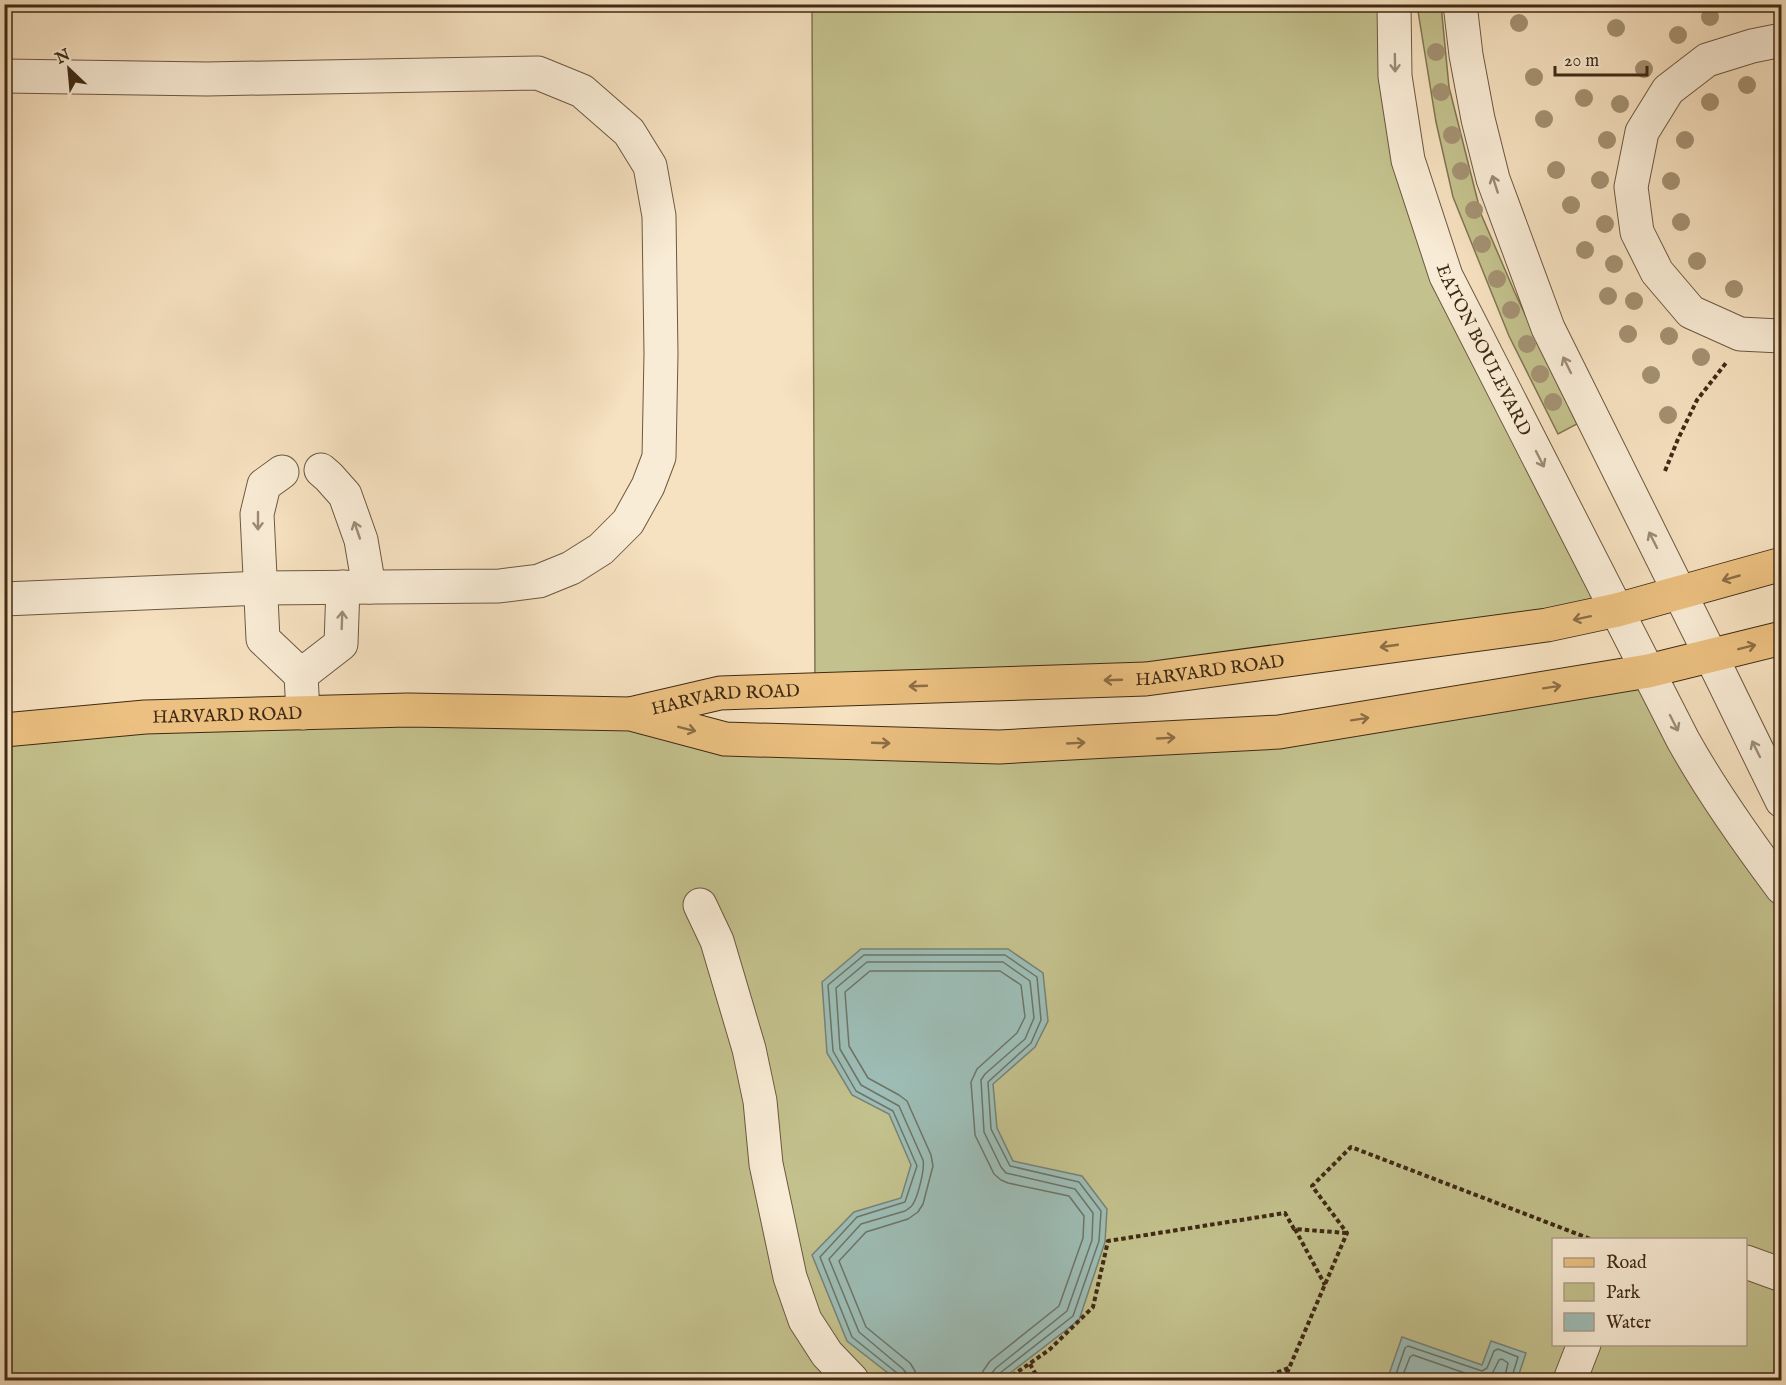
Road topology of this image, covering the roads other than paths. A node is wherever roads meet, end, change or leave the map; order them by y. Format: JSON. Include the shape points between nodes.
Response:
{"nodes":[{"id":1,"x":1394,"y":4,"type":"edge"},
{"id":2,"x":1460,"y":4,"type":"edge"},
{"id":3,"x":1782,"y":40,"type":"edge"},
{"id":4,"x":4,"y":76,"type":"edge"},
{"id":5,"x":1782,"y":336,"type":"edge"},
{"id":6,"x":321,"y":470,"type":"dead end"},
{"id":7,"x":282,"y":472,"type":"dead end"},
{"id":8,"x":1782,"y":564,"type":"edge"},
{"id":9,"x":356,"y":587,"type":"junction"},
{"id":10,"x":261,"y":588,"type":"junction"},
{"id":11,"x":1679,"y":592,"type":"junction"},
{"id":12,"x":4,"y":599,"type":"edge"},
{"id":13,"x":1617,"y":610,"type":"junction"},
{"id":14,"x":1782,"y":638,"type":"edge"},
{"id":15,"x":1712,"y":656,"type":"junction"},
{"id":16,"x":1648,"y":671,"type":"junction"},
{"id":17,"x":301,"y":675,"type":"junction"},
{"id":18,"x":303,"y":713,"type":"junction"},
{"id":19,"x":630,"y":714,"type":"junction"},
{"id":20,"x":4,"y":730,"type":"edge"},
{"id":21,"x":1782,"y":801,"type":"edge"},
{"id":22,"x":1782,"y":888,"type":"edge"},
{"id":23,"x":700,"y":905,"type":"dead end"},
{"id":24,"x":1747,"y":1262,"type":"edge"},
{"id":25,"x":1782,"y":1275,"type":"edge"},
{"id":26,"x":1583,"y":1346,"type":"edge"},
{"id":27,"x":852,"y":1380,"type":"edge"},
{"id":28,"x":1570,"y":1380,"type":"edge"}],
"edges":[{"from":1,"to":13,"type":"street","name":"EATON BOULEVARD","one_way":true,"via":[[1395,76],[1408,160],[1446,276]]},
{"from":11,"to":2,"type":"street","one_way":true,"via":[[1548,328],[1518,248],[1493,179],[1478,119]]},
{"from":3,"to":5,"type":"street","via":[[1707,60],[1668,90],[1642,132],[1631,187],[1637,232],[1657,272],[1691,312],[1740,334]]},
{"from":4,"to":9,"type":"street","via":[[207,79],[538,73],[582,91],[629,132],[650,166],[659,216],[661,354],[659,457],[628,522],[601,549],[571,568],[539,581],[499,586]]},
{"from":9,"to":6,"type":"street","one_way":true,"via":[[361,540],[345,495]]},
{"from":7,"to":10,"type":"street","one_way":true,"via":[[264,485],[257,514]]},
{"from":8,"to":11,"type":"main road","name":"HARVARD ROAD","one_way":true},
{"from":9,"to":10,"type":"street"},
{"from":17,"to":9,"type":"street","one_way":true,"via":[[341,644]]},
{"from":10,"to":12,"type":"street"},
{"from":10,"to":17,"type":"street","via":[[263,639]]},
{"from":11,"to":13,"type":"main road","name":"HARVARD ROAD"},
{"from":11,"to":15,"type":"street"},
{"from":13,"to":16,"type":"street","name":"EATON BOULEVARD"},
{"from":13,"to":19,"type":"main road","name":"HARVARD ROAD","one_way":true,"via":[[1547,625],[1146,679],[720,693]]},
{"from":15,"to":14,"type":"main road","name":"HARVARD ROAD","one_way":true},
{"from":15,"to":16,"type":"main road","name":"HARVARD ROAD"},
{"from":21,"to":15,"type":"street","one_way":true},
{"from":19,"to":16,"type":"main road","name":"HARVARD ROAD","one_way":true,"via":[[725,739],[999,747],[1279,732]]},
{"from":16,"to":22,"type":"street","name":"EATON BOULEVARD","one_way":true,"via":[[1706,780]]},
{"from":17,"to":18,"type":"street"},
{"from":18,"to":19,"type":"main road","name":"HARVARD ROAD","via":[[408,710]]},
{"from":18,"to":20,"type":"main road","name":"HARVARD ROAD","via":[[145,717]]},
{"from":23,"to":27,"type":"street","via":[[717,941],[749,1049],[760,1101],[766,1164],[790,1277],[805,1320],[826,1354]]},
{"from":24,"to":25,"type":"street"},
{"from":26,"to":28,"type":"street"}]}
